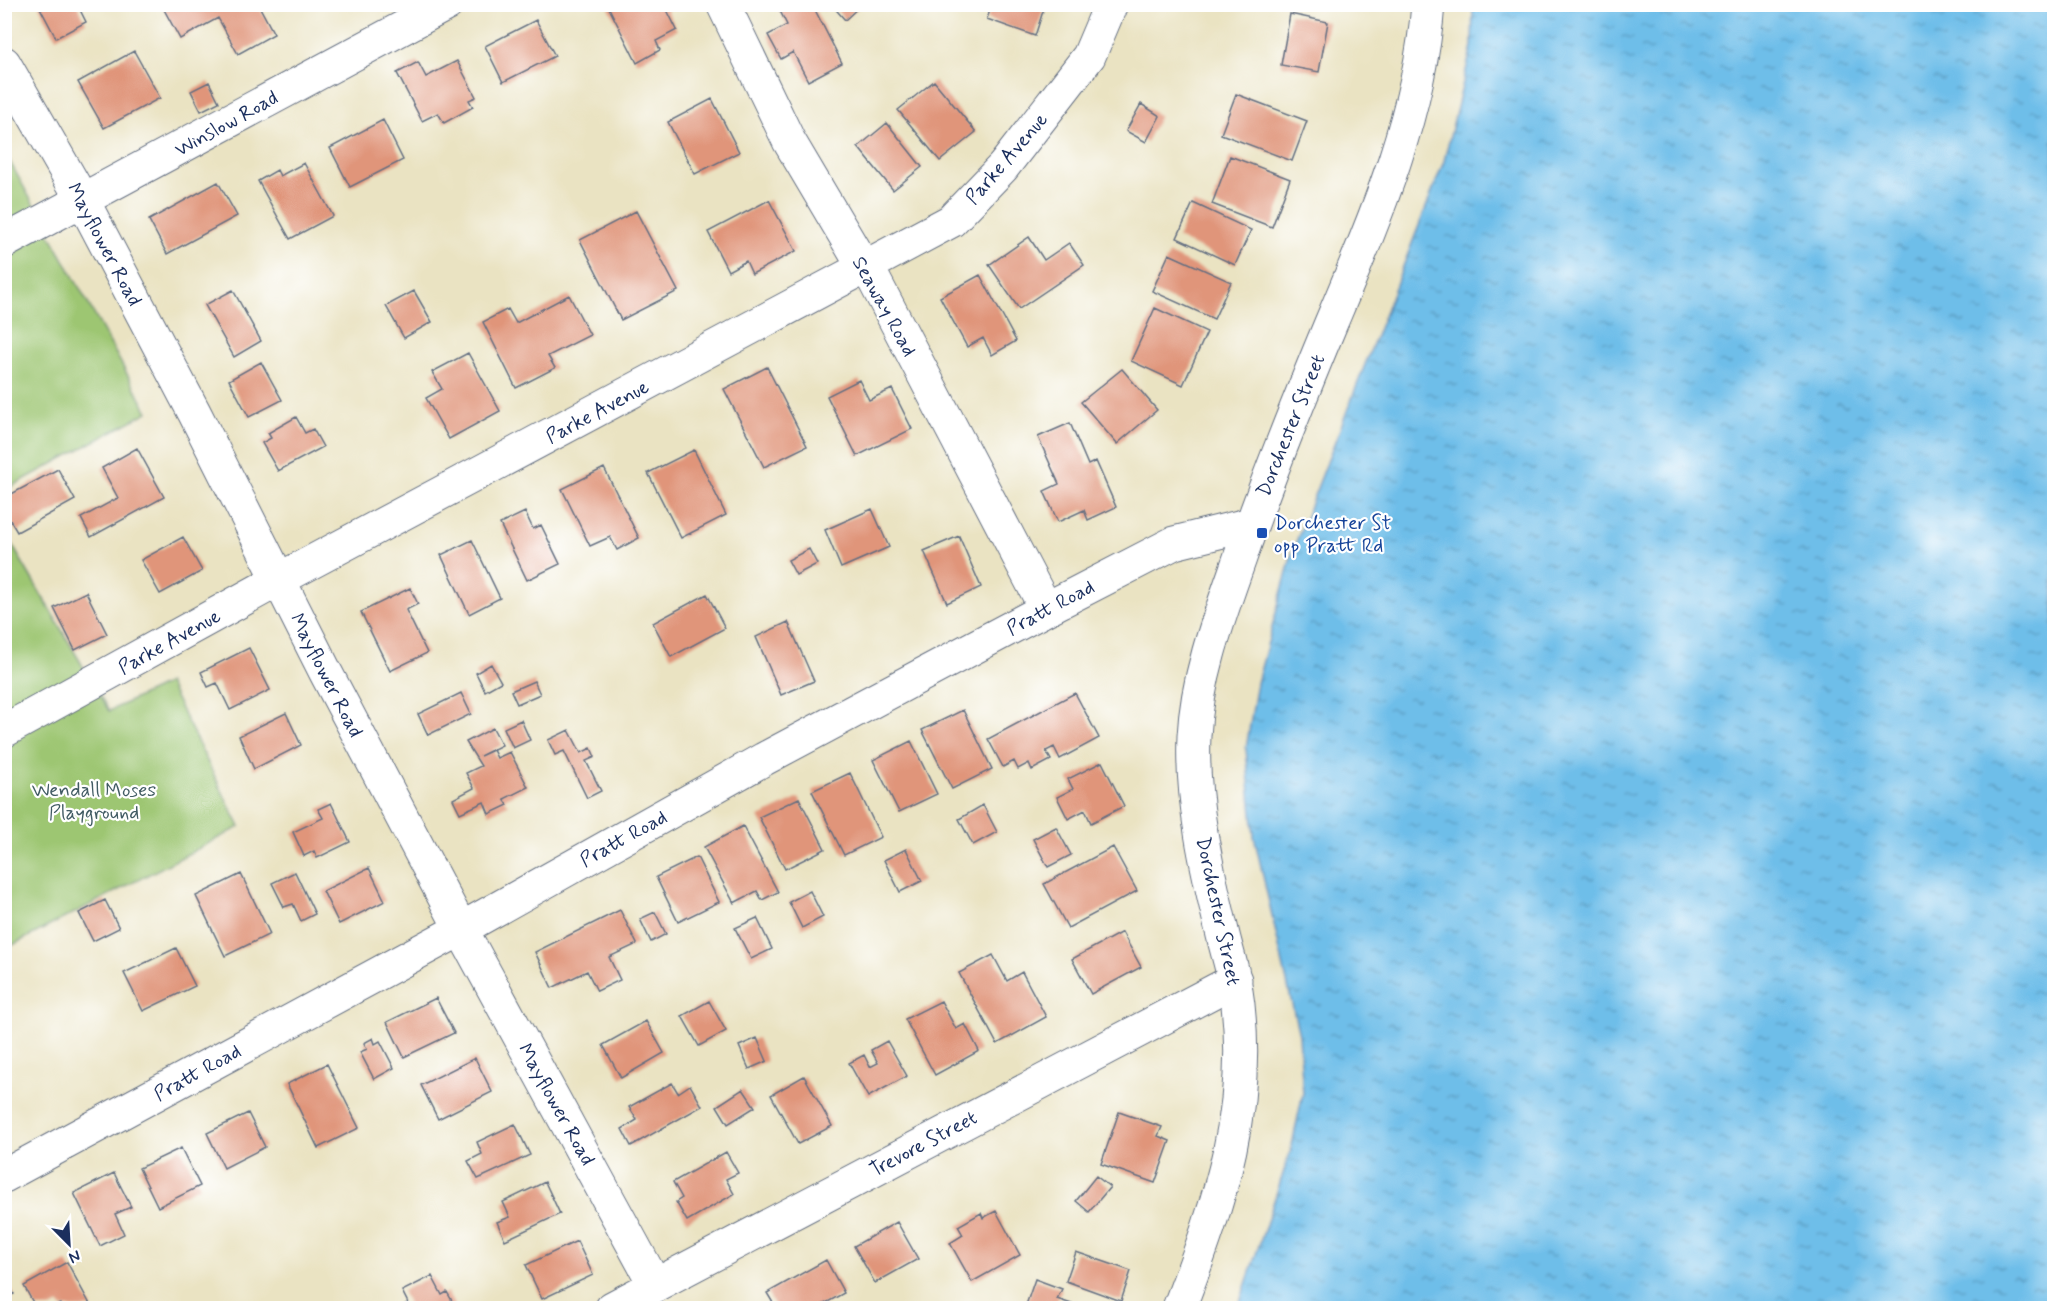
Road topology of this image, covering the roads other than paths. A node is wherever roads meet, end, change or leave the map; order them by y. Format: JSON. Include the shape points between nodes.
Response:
{"nodes":[{"id":1,"x":447,"y":4,"type":"edge"},
{"id":2,"x":723,"y":4,"type":"edge"},
{"id":3,"x":1111,"y":4,"type":"edge"},
{"id":4,"x":1428,"y":4,"type":"edge"},
{"id":5,"x":4,"y":63,"type":"edge"},
{"id":6,"x":82,"y":201,"type":"junction"},
{"id":7,"x":4,"y":242,"type":"edge"},
{"id":8,"x":863,"y":266,"type":"junction"},
{"id":9,"x":1251,"y":524,"type":"junction"},
{"id":10,"x":278,"y":580,"type":"junction"},
{"id":11,"x":1046,"y":609,"type":"junction"},
{"id":12,"x":4,"y":731,"type":"edge"},
{"id":13,"x":461,"y":929,"type":"junction"},
{"id":14,"x":1235,"y":980,"type":"junction"},
{"id":15,"x":4,"y":1176,"type":"edge"},
{"id":16,"x":655,"y":1285,"type":"junction"},
{"id":17,"x":612,"y":1308,"type":"edge"},
{"id":18,"x":1179,"y":1308,"type":"edge"}],
"edges":[{"from":1,"to":6,"type":"street","name":"Winslow Road"},
{"from":2,"to":8,"type":"street","name":"Seaway Road","via":[[789,141]]},
{"from":3,"to":8,"type":"street","name":"Parke Avenue","via":[[1089,56],[1003,167],[951,220]]},
{"from":4,"to":9,"type":"street","name":"Dorchester Street","via":[[1422,60],[1371,227]]},
{"from":5,"to":6,"type":"street","name":"Mayflower Road"},
{"from":6,"to":7,"type":"street","name":"Winslow Road"},
{"from":6,"to":10,"type":"street","name":"Mayflower Road"},
{"from":8,"to":10,"type":"street","name":"Parke Avenue"},
{"from":8,"to":11,"type":"street","name":"Seaway Road","via":[[871,274]]},
{"from":9,"to":11,"type":"street","name":"Pratt Road","via":[[1174,543]]},
{"from":9,"to":14,"type":"street","name":"Dorchester Street","via":[[1216,627],[1194,736],[1203,846]]},
{"from":10,"to":12,"type":"street","name":"Parke Avenue"},
{"from":10,"to":13,"type":"street","name":"Mayflower Road"},
{"from":11,"to":13,"type":"street","name":"Pratt Road","via":[[764,759]]},
{"from":13,"to":15,"type":"street","name":"Pratt Road"},
{"from":13,"to":16,"type":"street","name":"Mayflower Road"},
{"from":14,"to":16,"type":"street","name":"Trevore Street"},
{"from":14,"to":18,"type":"street","name":"Dorchester Street","via":[[1242,1029],[1241,1089],[1228,1166],[1211,1226]]},
{"from":16,"to":17,"type":"street","name":"Trevore Street"}]}
